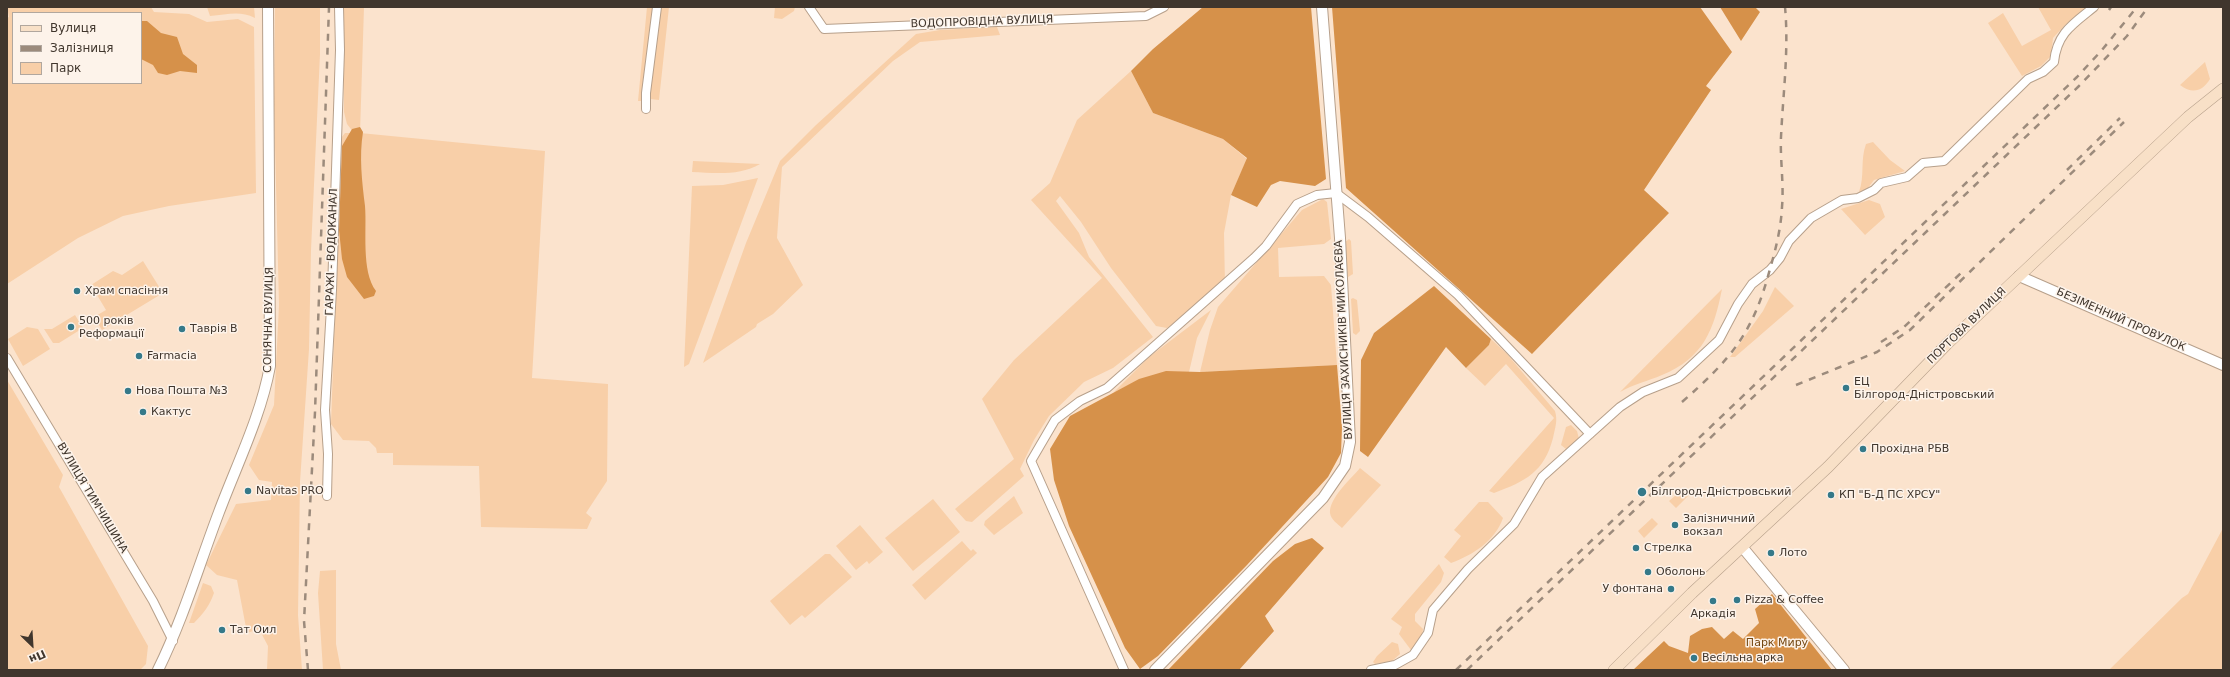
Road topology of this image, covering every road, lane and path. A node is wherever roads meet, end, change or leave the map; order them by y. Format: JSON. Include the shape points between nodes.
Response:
{"nodes":[{"id":1,"x":268,"y":7,"type":"edge"},
{"id":2,"x":339,"y":7,"type":"edge"},
{"id":3,"x":656,"y":7,"type":"edge"},
{"id":4,"x":809,"y":7,"type":"edge"},
{"id":5,"x":1164,"y":7,"type":"edge"},
{"id":6,"x":1322,"y":7,"type":"edge"},
{"id":7,"x":2094,"y":7,"type":"edge"},
{"id":8,"x":2223,"y":89,"type":"edge"},
{"id":9,"x":646,"y":109,"type":"dead end"},
{"id":10,"x":1336,"y":193,"type":"junction"},
{"id":11,"x":2019,"y":276,"type":"junction"},
{"id":12,"x":7,"y":358,"type":"edge"},
{"id":13,"x":2223,"y":365,"type":"edge"},
{"id":14,"x":1590,"y":434,"type":"junction"},
{"id":15,"x":327,"y":496,"type":"dead end"},
{"id":16,"x":1743,"y":548,"type":"junction"},
{"id":17,"x":173,"y":641,"type":"junction"},
{"id":18,"x":158,"y":670,"type":"edge"},
{"id":19,"x":1124,"y":670,"type":"edge"},
{"id":20,"x":1155,"y":670,"type":"edge"},
{"id":21,"x":1371,"y":670,"type":"edge"},
{"id":22,"x":1614,"y":670,"type":"edge"},
{"id":23,"x":1844,"y":670,"type":"edge"}],
"edges":[{"from":1,"to":17,"type":"street","name":"СОНЯЧНА ВУЛИЦЯ","via":[[270,366],[266,389]]},
{"from":2,"to":15,"type":"street","name":"ГАРАЖІ - ВОДОКАНАЛ","via":[[340,74],[325,410]]},
{"from":3,"to":9,"type":"street"},
{"from":4,"to":5,"type":"street","name":"ВОДОПРОВІДНА ВУЛИЦЯ","via":[[824,29],[1146,16]]},
{"from":6,"to":10,"type":"street","name":"ВУЛИЦЯ ЗАХИСНИКІВ МИКОЛАЄВА"},
{"from":7,"to":14,"type":"street","via":[[2063,33],[2056,47],[2054,62],[2044,72],[2028,79],[1944,162],[1923,163],[1907,177],[1881,182],[1874,190],[1858,198],[1842,200],[1811,218],[1789,241],[1770,270],[1752,284],[1719,340],[1678,378],[1643,392],[1620,407]]},
{"from":8,"to":11,"type":"main road","name":"ПОРТОВА ВУЛИЦЯ","via":[[2188,117]]},
{"from":10,"to":14,"type":"street","via":[[1368,217],[1458,295]]},
{"from":10,"to":19,"type":"street","via":[[1317,195],[1297,204],[1254,258],[1107,388],[1080,401],[1055,420],[1031,461]]},
{"from":10,"to":20,"type":"street","name":"ВУЛИЦЯ ЗАХИСНИКІВ МИКОЛАЄВА","via":[[1350,442],[1345,466],[1323,498]]},
{"from":11,"to":13,"type":"street","name":"БЕЗІМЕННИЙ ПРОВУЛОК"},
{"from":11,"to":16,"type":"main road","name":"ПОРТОВА ВУЛИЦЯ","via":[[1947,344],[1828,467]]},
{"from":12,"to":17,"type":"street","name":"ВУЛИЦЯ ТИМЧИШИНА","via":[[153,602]]},
{"from":14,"to":21,"type":"street","via":[[1542,477],[1514,524],[1468,569],[1433,610],[1428,633],[1413,655],[1395,665]]},
{"from":16,"to":22,"type":"main road","name":"ПОРТОВА ВУЛИЦЯ","via":[[1692,593]]},
{"from":16,"to":23,"type":"street"},
{"from":17,"to":18,"type":"street","name":"СОНЯЧНА ВУЛИЦЯ"}]}
